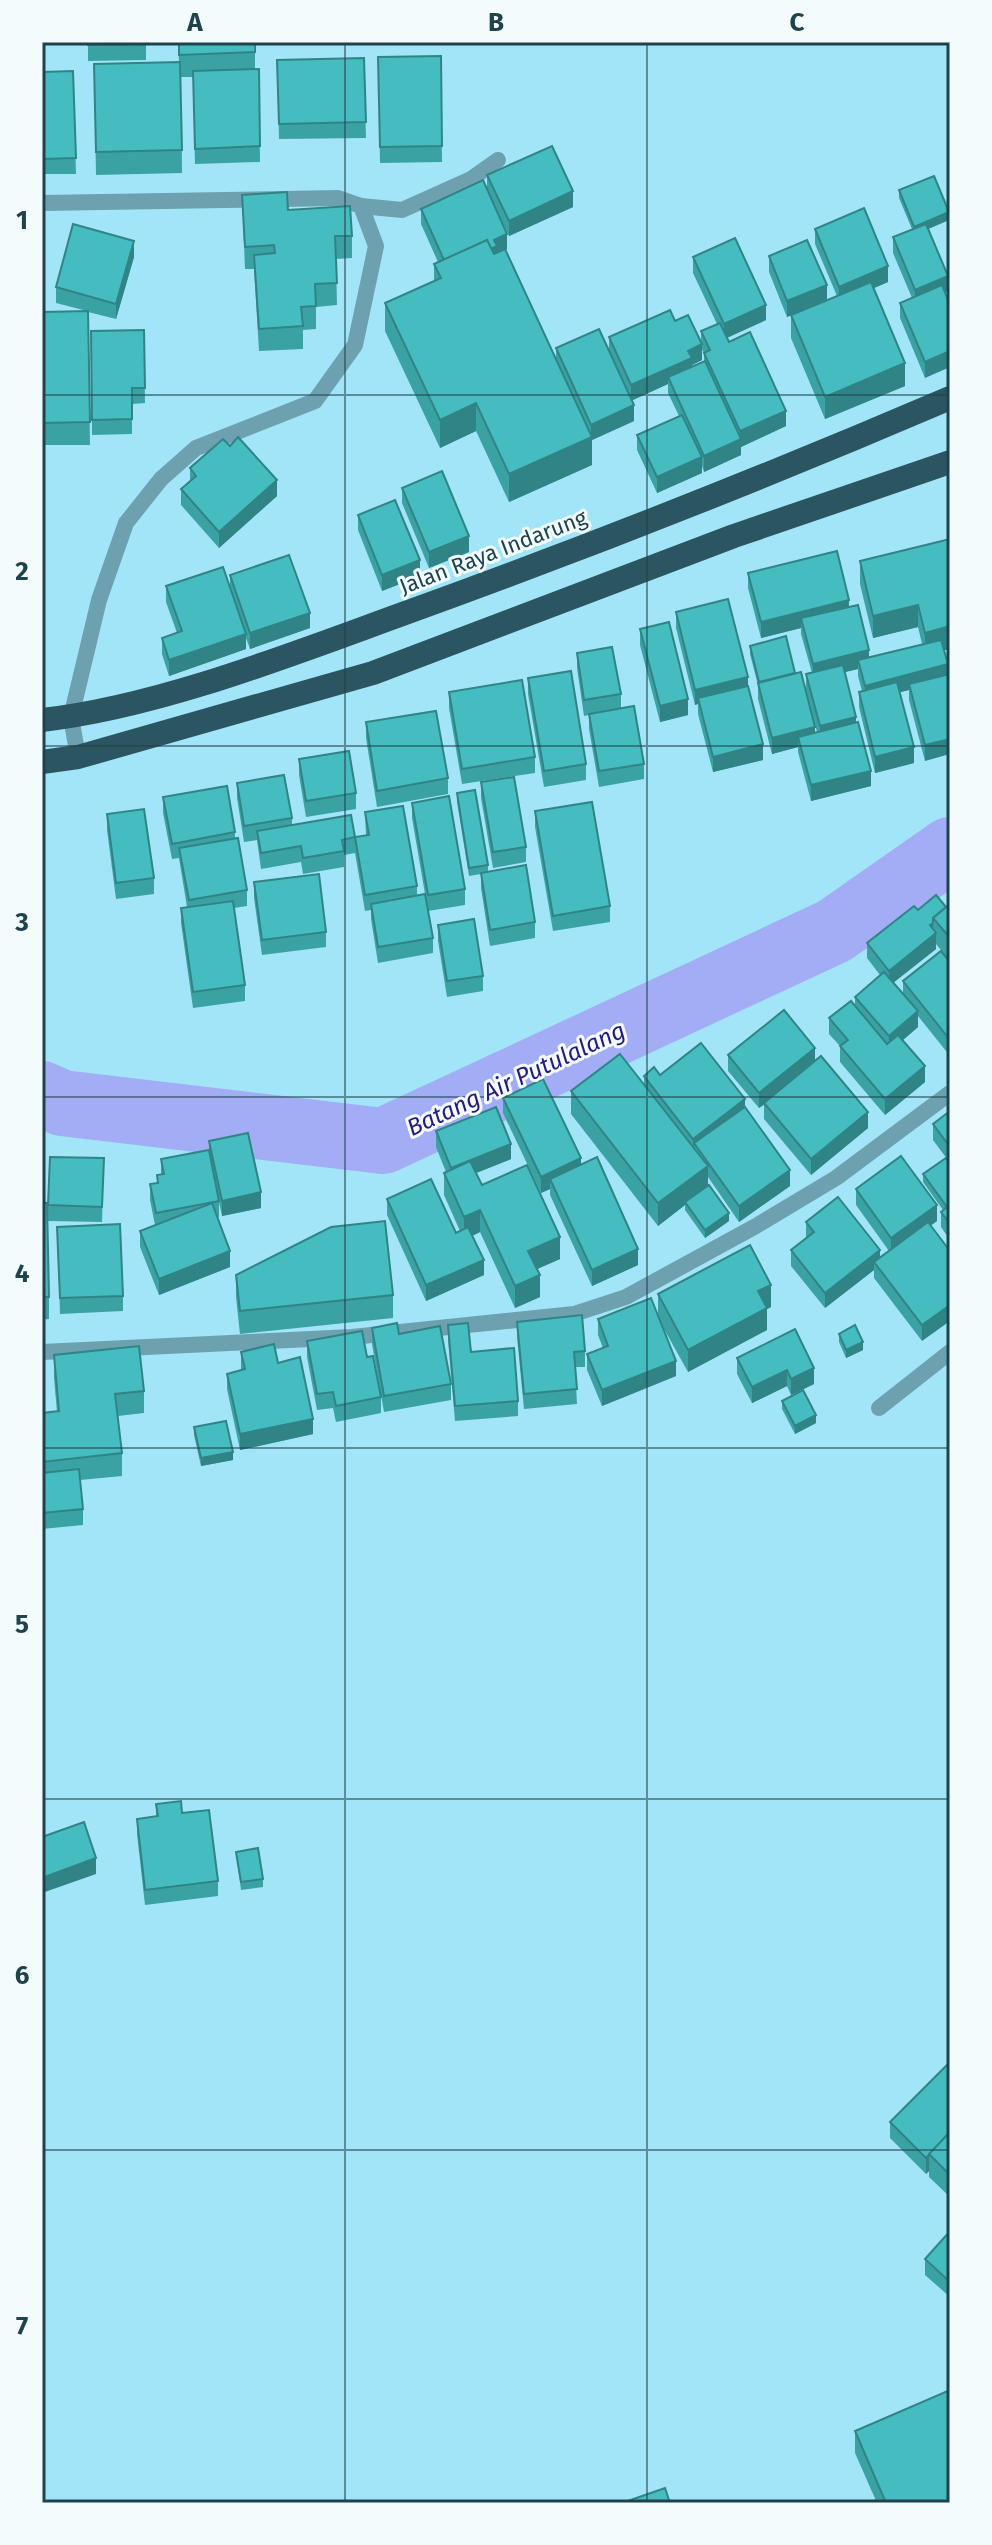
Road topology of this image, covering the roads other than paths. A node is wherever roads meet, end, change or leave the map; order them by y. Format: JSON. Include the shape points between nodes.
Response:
{"nodes":[{"id":1,"x":498,"y":160,"type":"dead end"},
{"id":2,"x":42,"y":203,"type":"edge"},
{"id":3,"x":361,"y":206,"type":"junction"},
{"id":4,"x":950,"y":398,"type":"edge"},
{"id":5,"x":950,"y":462,"type":"edge"},
{"id":6,"x":530,"y":568,"type":"junction"},
{"id":7,"x":545,"y":606,"type":"junction"},
{"id":8,"x":71,"y":717,"type":"junction"},
{"id":9,"x":42,"y":720,"type":"edge"},
{"id":10,"x":78,"y":757,"type":"junction"},
{"id":11,"x":42,"y":762,"type":"edge"},
{"id":12,"x":950,"y":1093,"type":"edge"},
{"id":13,"x":42,"y":1352,"type":"edge"},
{"id":14,"x":950,"y":1352,"type":"edge"},
{"id":15,"x":879,"y":1408,"type":"dead end"}],
"edges":[{"from":1,"to":3,"type":"street","via":[[471,179],[402,210]]},
{"from":2,"to":3,"type":"street","via":[[338,198]]},
{"from":3,"to":8,"type":"street","via":[[376,246],[355,345],[315,401],[196,448],[161,479],[126,523],[99,600]]},
{"from":4,"to":6,"type":"highway","name":"Jalan Raya Indarung"},
{"from":5,"to":7,"type":"highway"},
{"from":6,"to":7,"type":"highway"},
{"from":6,"to":8,"type":"highway","name":"Jalan Raya Indarung","via":[[209,679]]},
{"from":7,"to":10,"type":"highway","via":[[373,673]]},
{"from":8,"to":9,"type":"highway","name":"Jalan Raya Indarung"},
{"from":8,"to":10,"type":"street"},
{"from":10,"to":11,"type":"highway"},
{"from":12,"to":13,"type":"street","via":[[836,1178],[756,1226],[626,1297],[574,1314],[352,1337]]},
{"from":14,"to":15,"type":"street"}]}
